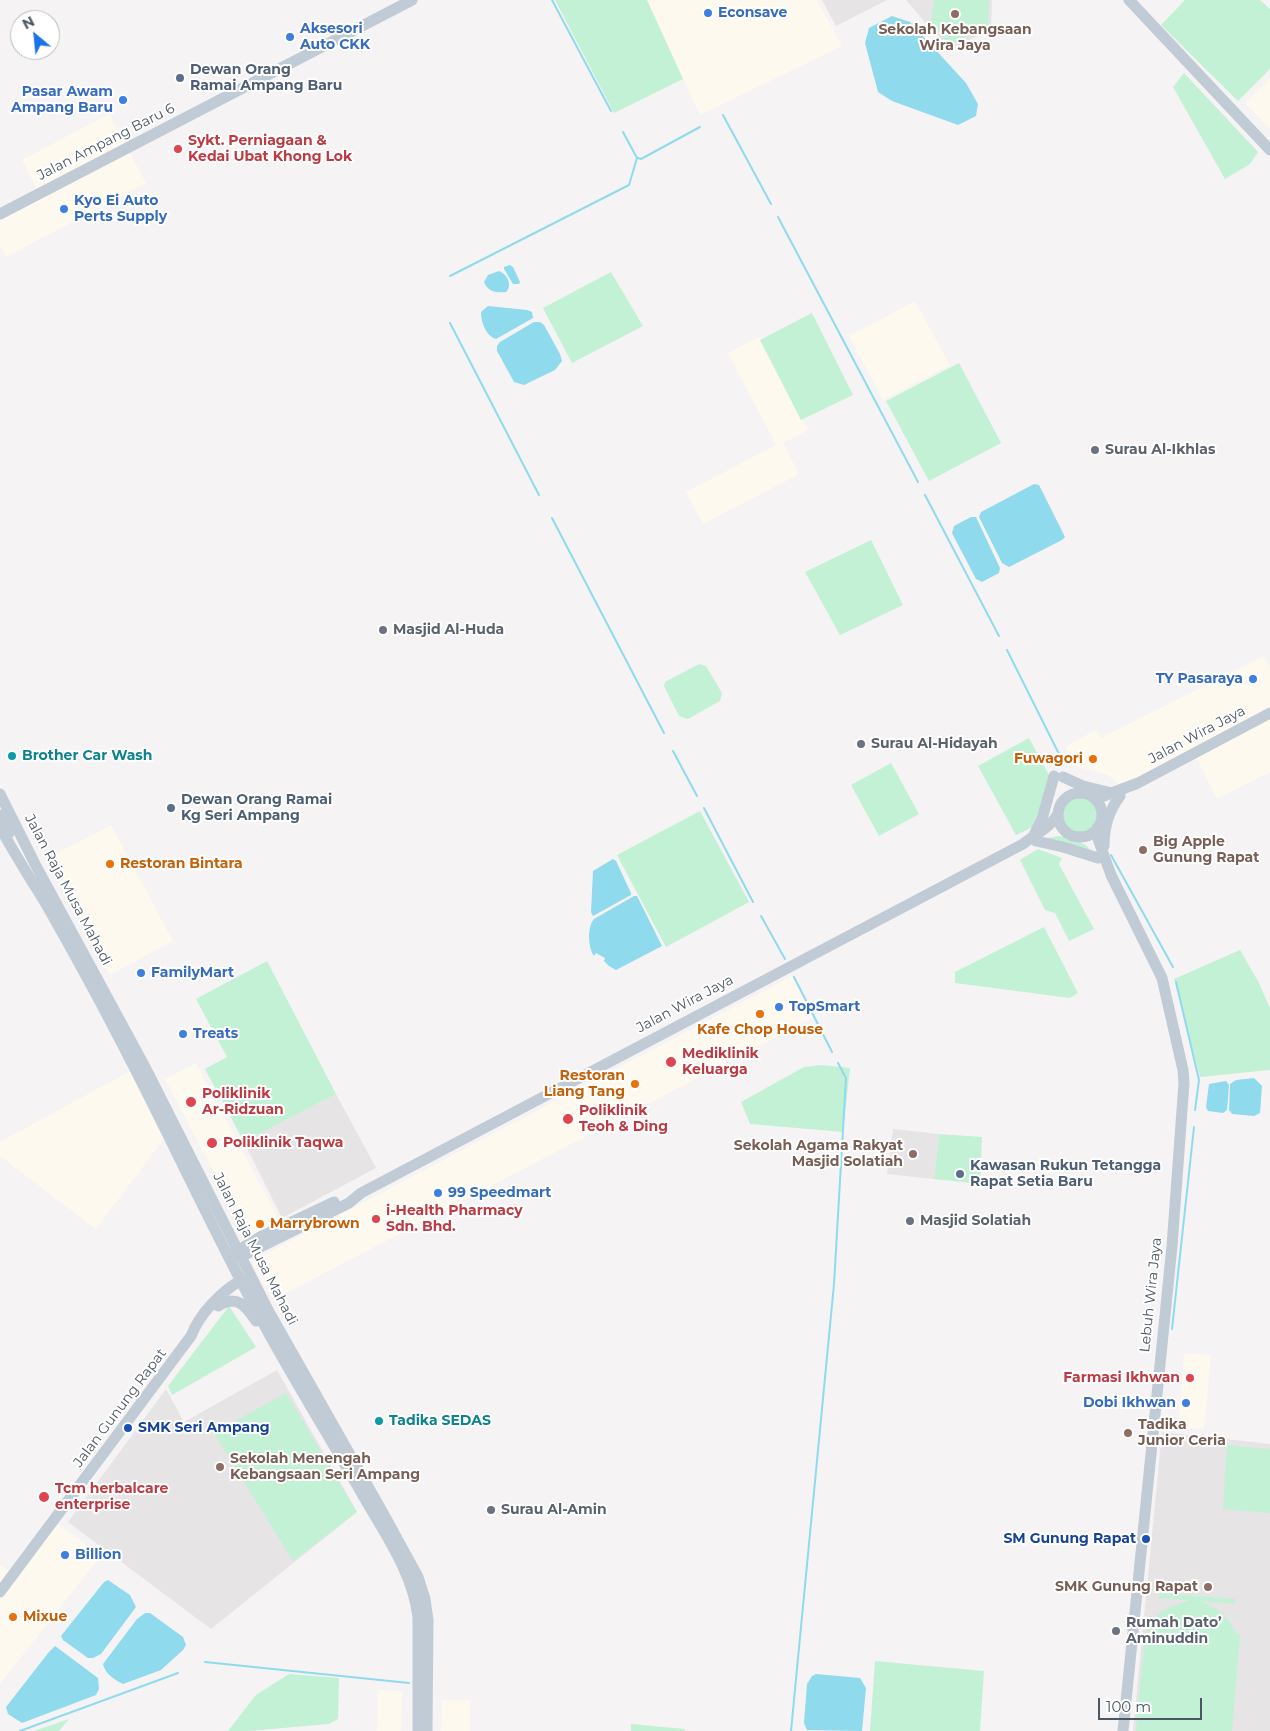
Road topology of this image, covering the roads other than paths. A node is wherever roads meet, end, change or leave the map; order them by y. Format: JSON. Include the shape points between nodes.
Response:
{"nodes":[{"id":1,"x":412,"y":0,"type":"edge"},
{"id":2,"x":1128,"y":0,"type":"edge"},
{"id":3,"x":1270,"y":150,"type":"edge"},
{"id":4,"x":0,"y":214,"type":"edge"},
{"id":5,"x":1270,"y":714,"type":"edge"},
{"id":6,"x":0,"y":794,"type":"edge"},
{"id":7,"x":1116,"y":795,"type":"junction"},
{"id":8,"x":1096,"y":799,"type":"junction"},
{"id":9,"x":1102,"y":810,"type":"junction"},
{"id":10,"x":1058,"y":814,"type":"junction"},
{"id":11,"x":0,"y":815,"type":"edge"},
{"id":12,"x":0,"y":826,"type":"edge"},
{"id":13,"x":1097,"y":828,"type":"junction"},
{"id":14,"x":1068,"y":833,"type":"junction"},
{"id":15,"x":1080,"y":837,"type":"junction"},
{"id":16,"x":1035,"y":838,"type":"junction"},
{"id":17,"x":1100,"y":855,"type":"junction"},
{"id":18,"x":26,"y":870,"type":"junction"},
{"id":19,"x":236,"y":1255,"type":"junction"},
{"id":20,"x":247,"y":1284,"type":"junction"},
{"id":21,"x":218,"y":1306,"type":"junction"},
{"id":22,"x":268,"y":1332,"type":"junction"},
{"id":23,"x":191,"y":1336,"type":"junction"},
{"id":24,"x":0,"y":1592,"type":"edge"},
{"id":25,"x":418,"y":1731,"type":"edge"},
{"id":26,"x":427,"y":1731,"type":"edge"},
{"id":27,"x":1123,"y":1731,"type":"edge"}],
"edges":[{"from":1,"to":4,"type":"street","name":"Jalan Ampang Baru 6"},
{"from":2,"to":3,"type":"street"},
{"from":5,"to":7,"type":"street","name":"Jalan Wira Jaya"},
{"from":6,"to":19,"type":"street","name":"Jalan Raja Musa Mahadi","via":[[136,1050]]},
{"from":7,"to":8,"type":"street","name":"Jalan Wira Jaya"},
{"from":7,"to":9,"type":"street","name":"Jalan Wira Jaya"},
{"from":7,"to":16,"type":"street","via":[[1059,777]]},
{"from":7,"to":17,"type":"street"},
{"from":8,"to":9,"type":"street"},
{"from":8,"to":10,"type":"street","via":[[1084,793],[1072,794],[1063,800]]},
{"from":9,"to":13,"type":"street"},
{"from":10,"to":14,"type":"street","via":[[1060,824]]},
{"from":10,"to":16,"type":"street","name":"Jalan Wira Jaya"},
{"from":11,"to":18,"type":"street"},
{"from":12,"to":18,"type":"street","name":"Jalan Raja Musa Mahadi"},
{"from":13,"to":15,"type":"street"},
{"from":13,"to":17,"type":"street","name":"Lebuh Wira Jaya"},
{"from":14,"to":15,"type":"street"},
{"from":14,"to":16,"type":"street","name":"Jalan Wira Jaya"},
{"from":15,"to":17,"type":"street","name":"Lebuh Wira Jaya"},
{"from":16,"to":17,"type":"street"},
{"from":16,"to":19,"type":"street","name":"Jalan Wira Jaya","via":[[361,1193],[349,1203]]},
{"from":17,"to":27,"type":"street","name":"Lebuh Wira Jaya","via":[[1162,978],[1184,1084],[1172,1246]]},
{"from":18,"to":19,"type":"street","name":"Jalan Raja Musa Mahadi"},
{"from":19,"to":20,"type":"street","name":"Jalan Raja Musa Mahadi"},
{"from":19,"to":20,"type":"street","name":"Jalan Raja Musa Mahadi"},
{"from":20,"to":21,"type":"street","name":"Jalan Gunung Rapat"},
{"from":20,"to":22,"type":"street","name":"Jalan Raja Musa Mahadi"},
{"from":20,"to":23,"type":"street","name":"Jalan Gunung Rapat","via":[[221,1294]]},
{"from":20,"to":26,"type":"street","name":"Jalan Raja Musa Mahadi","via":[[306,1380],[418,1578],[428,1620]]},
{"from":21,"to":22,"type":"street","via":[[230,1301],[243,1304],[262,1330]]},
{"from":21,"to":23,"type":"street","name":"Jalan Gunung Rapat","via":[[198,1333]]},
{"from":22,"to":25,"type":"street","name":"Jalan Raja Musa Mahadi","via":[[411,1582],[418,1618]]},
{"from":23,"to":24,"type":"street","name":"Jalan Gunung Rapat"}]}
